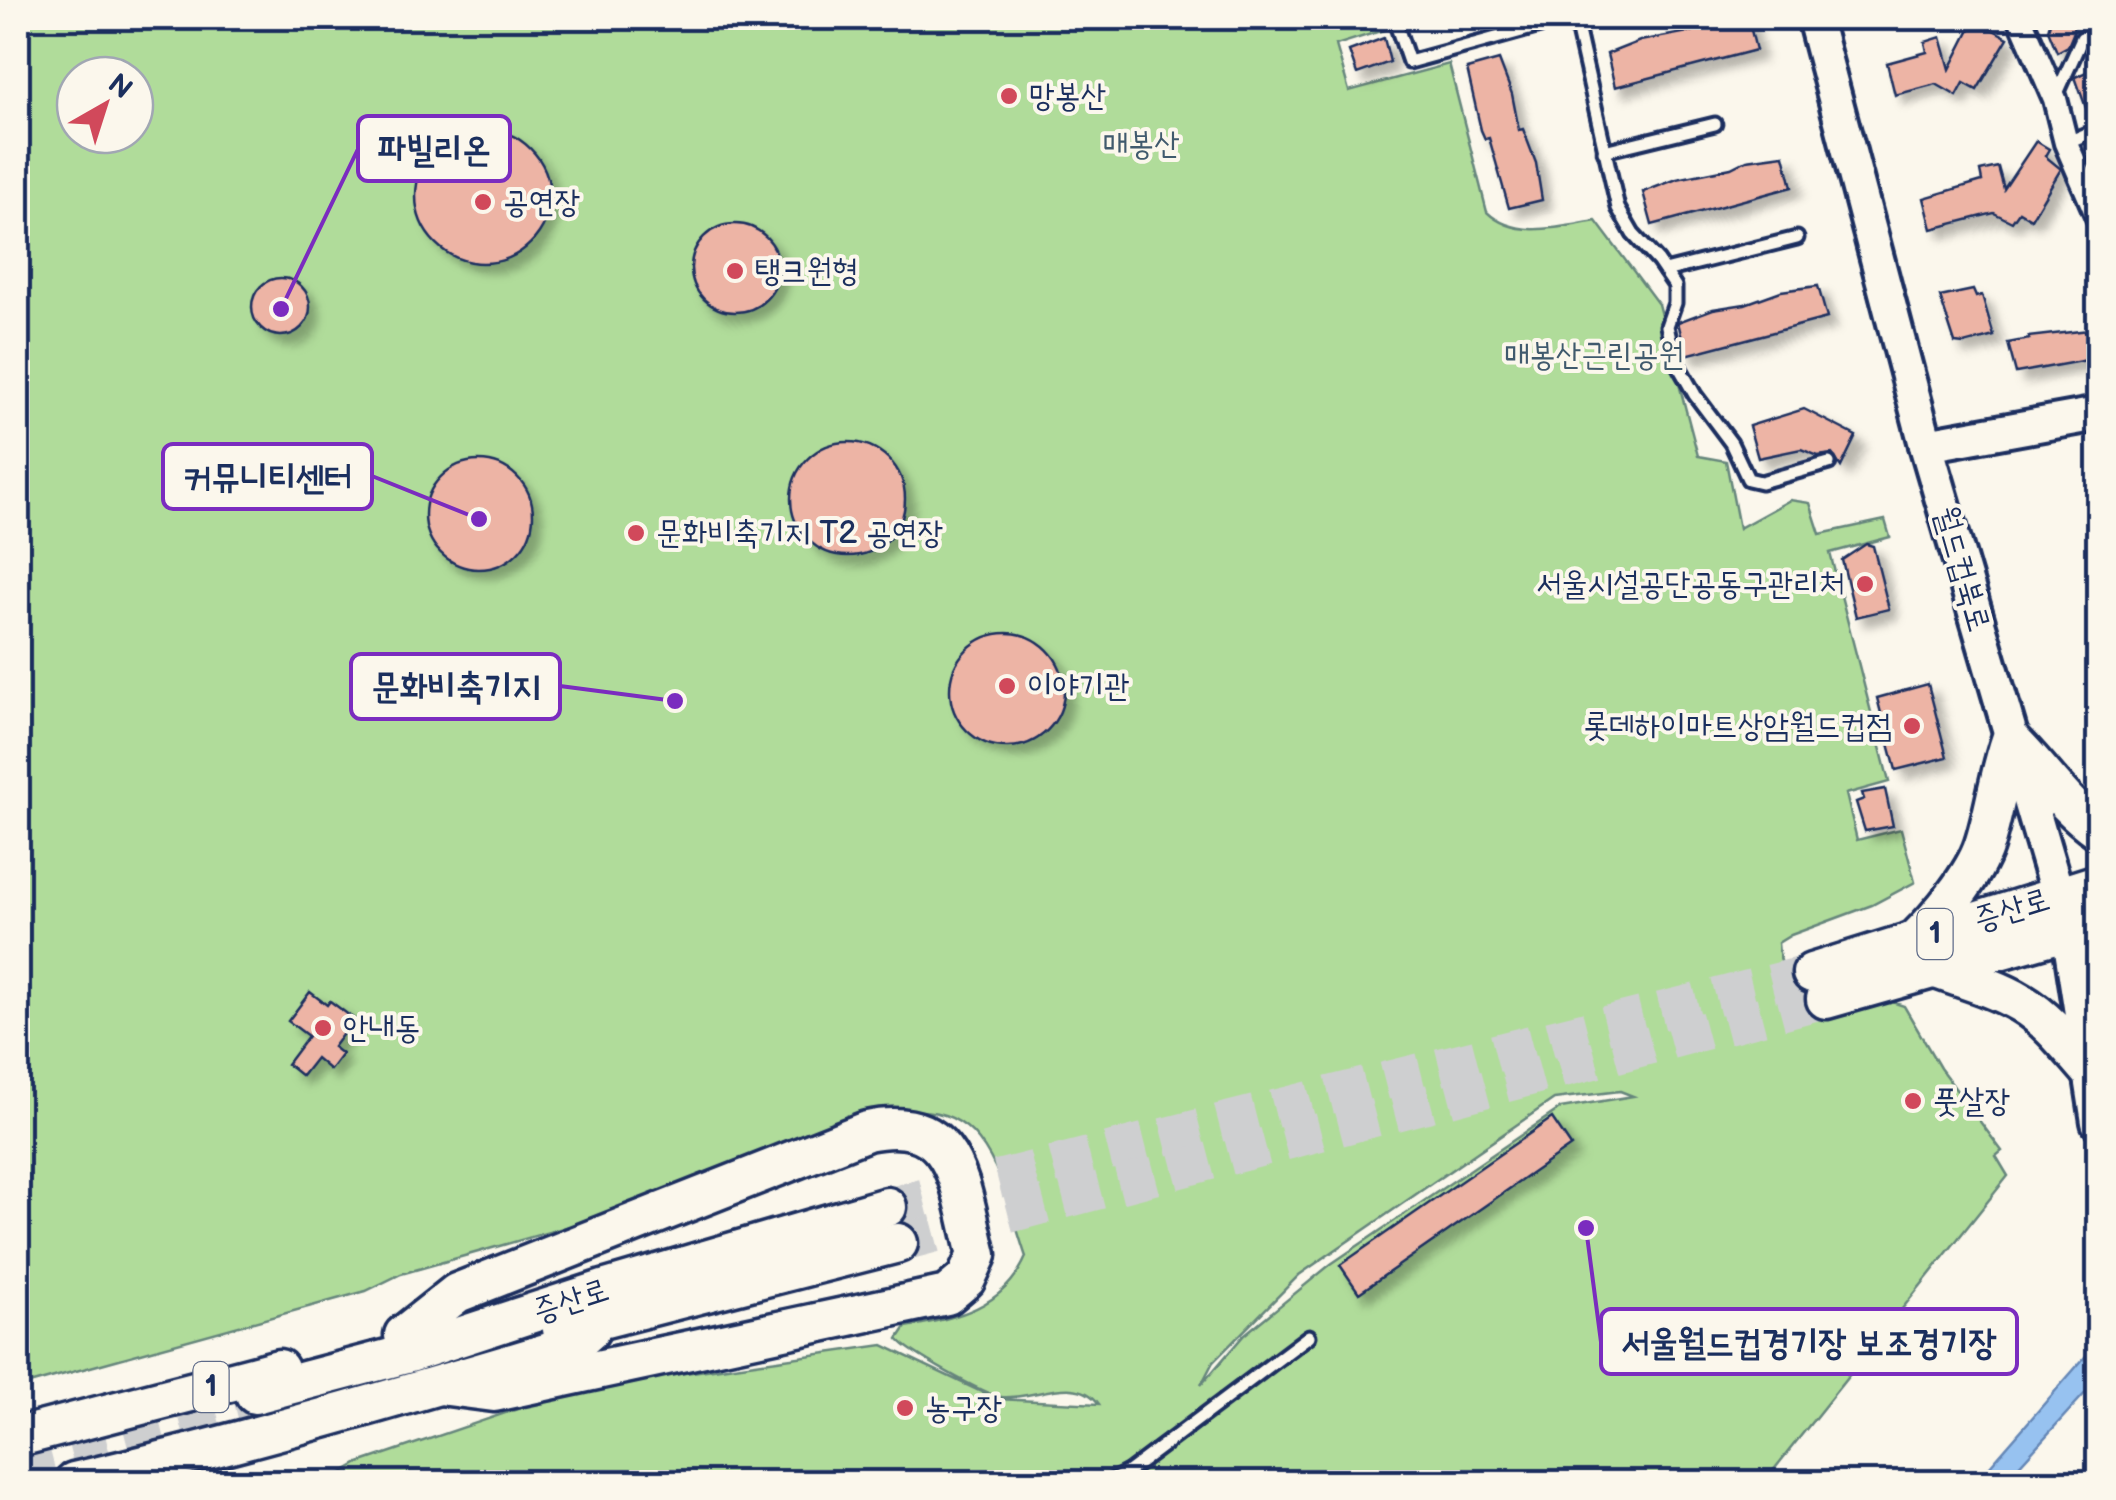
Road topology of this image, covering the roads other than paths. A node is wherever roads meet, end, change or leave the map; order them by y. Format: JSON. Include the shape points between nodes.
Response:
{"nodes":[{"id":1,"x":1394,"y":18,"type":"edge"},
{"id":2,"x":1505,"y":18,"type":"edge"},
{"id":3,"x":1572,"y":18,"type":"edge"},
{"id":4,"x":1814,"y":18,"type":"edge"},
{"id":5,"x":2029,"y":24,"type":"edge"},
{"id":6,"x":1508,"y":34,"type":"junction"},
{"id":7,"x":2082,"y":38,"type":"dead end"},
{"id":8,"x":2055,"y":99,"type":"junction"},
{"id":9,"x":1715,"y":124,"type":"dead end"},
{"id":10,"x":2098,"y":129,"type":"edge"},
{"id":11,"x":2066,"y":143,"type":"junction"},
{"id":12,"x":1604,"y":151,"type":"junction"},
{"id":13,"x":2098,"y":216,"type":"edge"},
{"id":14,"x":1797,"y":238,"type":"dead end"},
{"id":15,"x":1665,"y":270,"type":"junction"},
{"id":16,"x":2098,"y":414,"type":"edge"},
{"id":17,"x":1926,"y":445,"type":"junction"},
{"id":18,"x":1829,"y":464,"type":"dead end"},
{"id":19,"x":2012,"y":740,"type":"junction"},
{"id":20,"x":2098,"y":829,"type":"edge"},
{"id":21,"x":2098,"y":884,"type":"edge"},
{"id":22,"x":2075,"y":916,"type":"edge"},
{"id":23,"x":1925,"y":954,"type":"junction"},
{"id":24,"x":1819,"y":986,"type":"tunnel mouth"},
{"id":25,"x":2089,"y":1069,"type":"junction"},
{"id":26,"x":2098,"y":1122,"type":"edge"},
{"id":27,"x":888,"y":1207,"type":"tunnel mouth"},
{"id":28,"x":898,"y":1243,"type":"tunnel mouth"},
{"id":29,"x":605,"y":1303,"type":"junction"},
{"id":30,"x":404,"y":1336,"type":"junction"},
{"id":31,"x":1308,"y":1336,"type":"dead end"},
{"id":32,"x":440,"y":1385,"type":"junction"},
{"id":33,"x":258,"y":1404,"type":"tunnel mouth"},
{"id":34,"x":18,"y":1437,"type":"edge"},
{"id":35,"x":74,"y":1482,"type":"edge"},
{"id":36,"x":974,"y":1482,"type":"edge"},
{"id":37,"x":1030,"y":1482,"type":"edge"},
{"id":38,"x":1109,"y":1482,"type":"edge"}],
"edges":[{"from":1,"to":6,"type":"lane","via":[[1409,62]]},
{"from":2,"to":6,"type":"lane"},
{"from":3,"to":6,"type":"lane"},
{"from":3,"to":12,"type":"lane"},
{"from":4,"to":17,"type":"main road","name":"월드컵북로"},
{"from":5,"to":8,"type":"street"},
{"from":7,"to":8,"type":"lane"},
{"from":8,"to":11,"type":"street"},
{"from":9,"to":12,"type":"lane"},
{"from":10,"to":11,"type":"lane"},
{"from":11,"to":13,"type":"street"},
{"from":12,"to":15,"type":"lane","via":[[1618,208]]},
{"from":14,"to":15,"type":"lane"},
{"from":15,"to":18,"type":"lane","via":[[1675,286],[1667,326],[1674,358],[1732,443],[1748,479],[1761,482]]},
{"from":16,"to":17,"type":"main road"},
{"from":17,"to":19,"type":"main road","name":"월드컵북로"},
{"from":19,"to":20,"type":"main road","via":[[2063,800]]},
{"from":19,"to":22,"type":"main road","name":"월드컵북로"},
{"from":19,"to":23,"type":"main road","via":[[1983,850],[1934,922]]},
{"from":21,"to":22,"type":"main road","name":"증산로","number":"1"},
{"from":22,"to":23,"type":"main road","name":"증산로","number":"1"},
{"from":22,"to":25,"type":"main road","name":"월드컵북로"},
{"from":23,"to":24,"type":"main road","name":"증산로","number":"1"},
{"from":23,"to":25,"type":"main road","via":[[2024,1004]]},
{"from":25,"to":26,"type":"main road","name":"월드컵북로"},
{"from":27,"to":29,"type":"main road","name":"증산로","number":"1"},
{"from":28,"to":29,"type":"main road","name":"증산로","number":"1"},
{"from":29,"to":30,"type":"main road","number":"1","via":[[562,1284]]},
{"from":29,"to":32,"type":"main road","number":"1","via":[[573,1344]]},
{"from":29,"to":33,"type":"main road","name":"증산로","via":[[410,1354]]},
{"from":30,"to":32,"type":"main road","via":[[457,1293],[867,1131],[893,1126],[930,1136],[949,1153],[978,1255],[966,1279],[946,1295],[494,1392]]},
{"from":30,"to":34,"type":"main road","number":"1"},
{"from":31,"to":38,"type":"lane"},
{"from":32,"to":35,"type":"main road","number":"1","via":[[237,1444]]},
{"from":36,"to":37,"type":"lane"}]}
